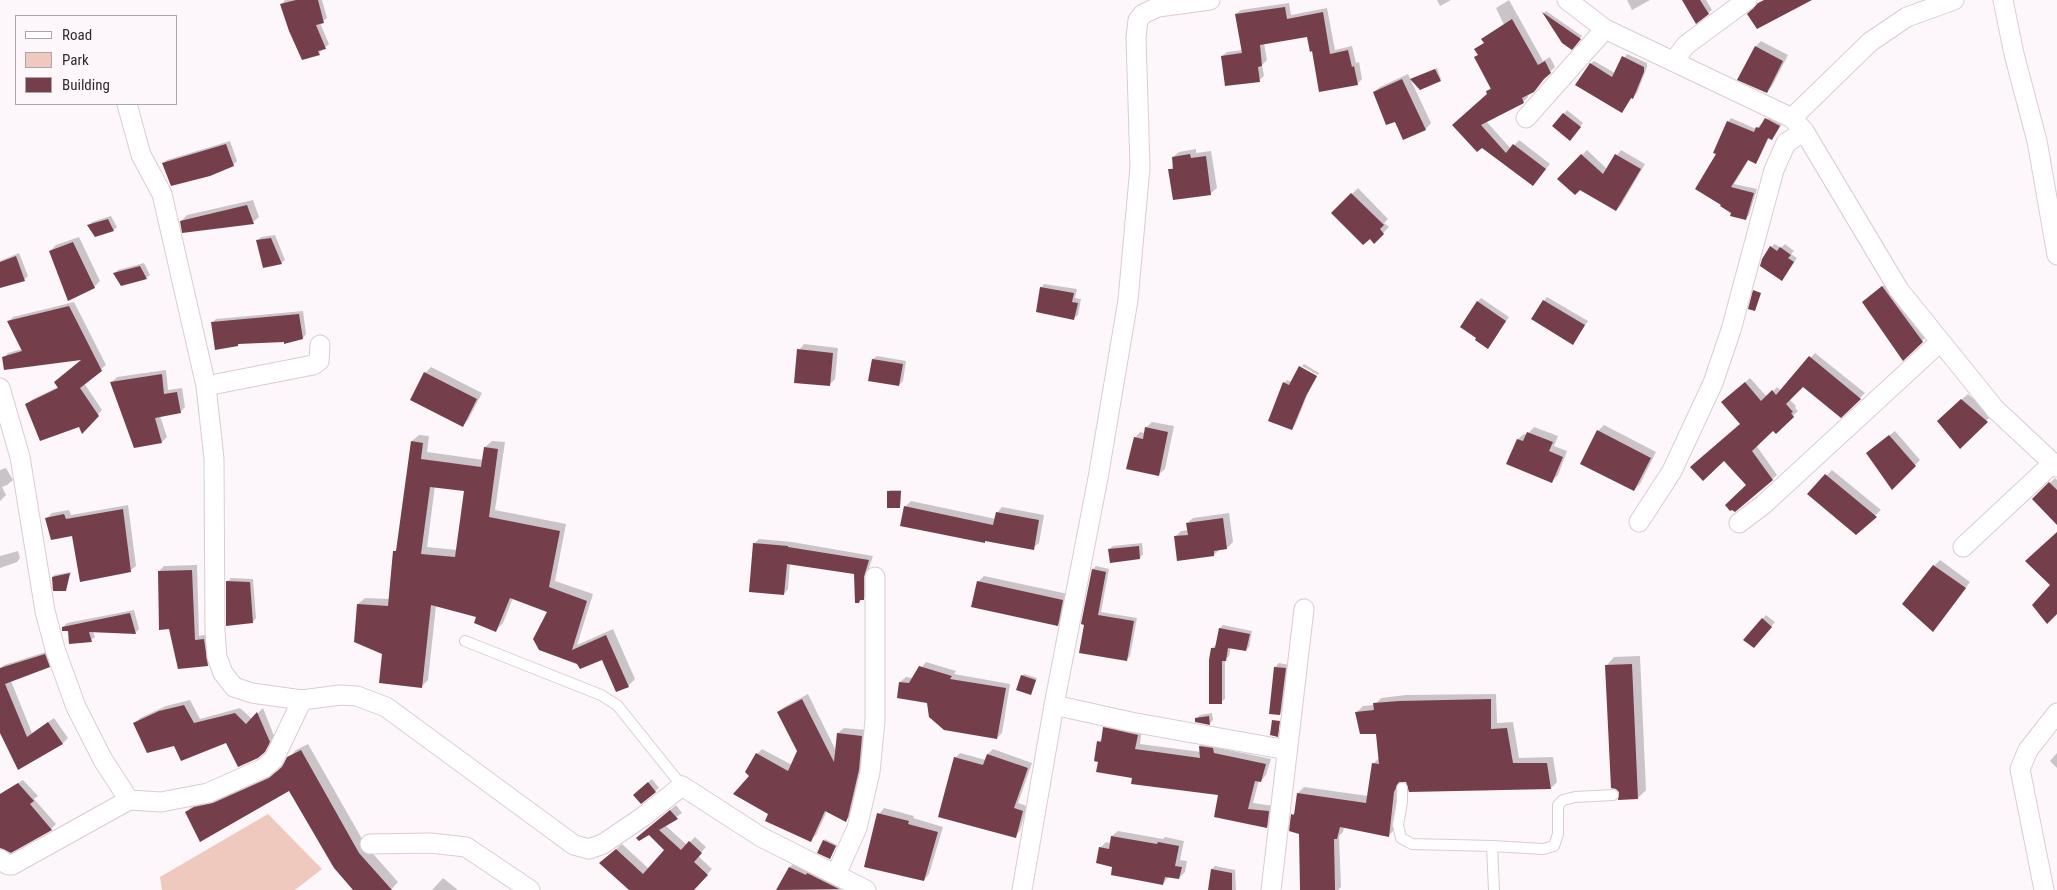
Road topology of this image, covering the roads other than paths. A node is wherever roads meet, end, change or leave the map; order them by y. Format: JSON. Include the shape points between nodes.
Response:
{"nodes":[{"id":1,"x":1210,"y":0,"type":"edge"},
{"id":2,"x":1567,"y":0,"type":"edge"},
{"id":3,"x":1747,"y":0,"type":"edge"},
{"id":4,"x":1954,"y":0,"type":"edge"},
{"id":5,"x":2003,"y":0,"type":"edge"},
{"id":6,"x":1605,"y":29,"type":"junction"},
{"id":7,"x":1674,"y":61,"type":"junction"},
{"id":8,"x":127,"y":105,"type":"edge"},
{"id":9,"x":1526,"y":118,"type":"dead end"},
{"id":10,"x":1798,"y":125,"type":"junction"},
{"id":11,"x":2057,"y":255,"type":"edge"},
{"id":12,"x":1940,"y":342,"type":"junction"},
{"id":13,"x":320,"y":345,"type":"dead end"},
{"id":14,"x":206,"y":386,"type":"junction"},
{"id":15,"x":2,"y":399,"type":"edge"},
{"id":16,"x":2055,"y":466,"type":"edge"},
{"id":17,"x":1638,"y":522,"type":"dead end"},
{"id":18,"x":1739,"y":523,"type":"dead end"},
{"id":19,"x":1963,"y":547,"type":"dead end"},
{"id":20,"x":875,"y":578,"type":"dead end"},
{"id":21,"x":1304,"y":610,"type":"dead end"},
{"id":22,"x":465,"y":641,"type":"dead end"},
{"id":23,"x":302,"y":700,"type":"junction"},
{"id":24,"x":1054,"y":705,"type":"junction"},
{"id":25,"x":2057,"y":713,"type":"edge"},
{"id":26,"x":1287,"y":750,"type":"junction"},
{"id":27,"x":682,"y":786,"type":"junction"},
{"id":28,"x":1402,"y":788,"type":"dead end"},
{"id":29,"x":1613,"y":795,"type":"dead end"},
{"id":30,"x":130,"y":800,"type":"junction"},
{"id":31,"x":370,"y":844,"type":"dead end"},
{"id":32,"x":1492,"y":846,"type":"junction"},
{"id":33,"x":0,"y":859,"type":"edge"},
{"id":34,"x":836,"y":874,"type":"junction"},
{"id":35,"x":530,"y":890,"type":"edge"},
{"id":36,"x":866,"y":890,"type":"edge"},
{"id":37,"x":1022,"y":890,"type":"edge"},
{"id":38,"x":1271,"y":890,"type":"edge"},
{"id":39,"x":1494,"y":890,"type":"edge"},
{"id":40,"x":2044,"y":890,"type":"edge"}],
"edges":[{"from":1,"to":24,"type":"street","via":[[1158,7],[1138,20],[1140,167],[1128,300]]},
{"from":2,"to":6,"type":"street"},
{"from":3,"to":7,"type":"street","via":[[1686,45]]},
{"from":4,"to":10,"type":"street","via":[[1906,17],[1870,42]]},
{"from":5,"to":11,"type":"street","via":[[2037,141]]},
{"from":6,"to":7,"type":"street"},
{"from":6,"to":9,"type":"street"},
{"from":7,"to":10,"type":"street"},
{"from":8,"to":14,"type":"street","via":[[141,155],[162,194]]},
{"from":10,"to":12,"type":"street","via":[[1899,290]]},
{"from":10,"to":17,"type":"street","via":[[1774,170],[1731,330],[1713,383],[1672,471]]},
{"from":12,"to":16,"type":"street","via":[[1995,409]]},
{"from":12,"to":18,"type":"street","via":[[1763,505]]},
{"from":13,"to":14,"type":"street","via":[[319,361],[312,365]]},
{"from":14,"to":23,"type":"street","via":[[214,459],[217,657],[223,673],[234,687],[252,693]]},
{"from":15,"to":30,"type":"street","via":[[20,457],[45,611],[55,648],[76,707],[103,760]]},
{"from":16,"to":19,"type":"street"},
{"from":20,"to":34,"type":"street","via":[[874,720],[870,772],[857,828]]},
{"from":21,"to":26,"type":"street"},
{"from":22,"to":27,"type":"lane","via":[[601,695],[617,705]]},
{"from":23,"to":27,"type":"street","via":[[357,696],[386,707],[574,844],[589,848],[604,844]]},
{"from":23,"to":30,"type":"street","via":[[274,759],[264,768],[208,793],[161,802]]},
{"from":24,"to":26,"type":"street"},
{"from":24,"to":37,"type":"street"},
{"from":25,"to":40,"type":"street","via":[[2028,750],[2020,770]]},
{"from":26,"to":38,"type":"street"},
{"from":27,"to":34,"type":"street","via":[[761,837]]},
{"from":28,"to":32,"type":"lane","via":[[1398,825],[1401,838],[1412,844]]},
{"from":29,"to":32,"type":"lane","via":[[1563,800],[1558,805],[1558,834],[1554,846],[1543,849]]},
{"from":30,"to":33,"type":"street","via":[[12,866]]},
{"from":31,"to":35,"type":"street","via":[[430,843],[466,847]]},
{"from":32,"to":39,"type":"lane"},
{"from":34,"to":36,"type":"street"}]}
